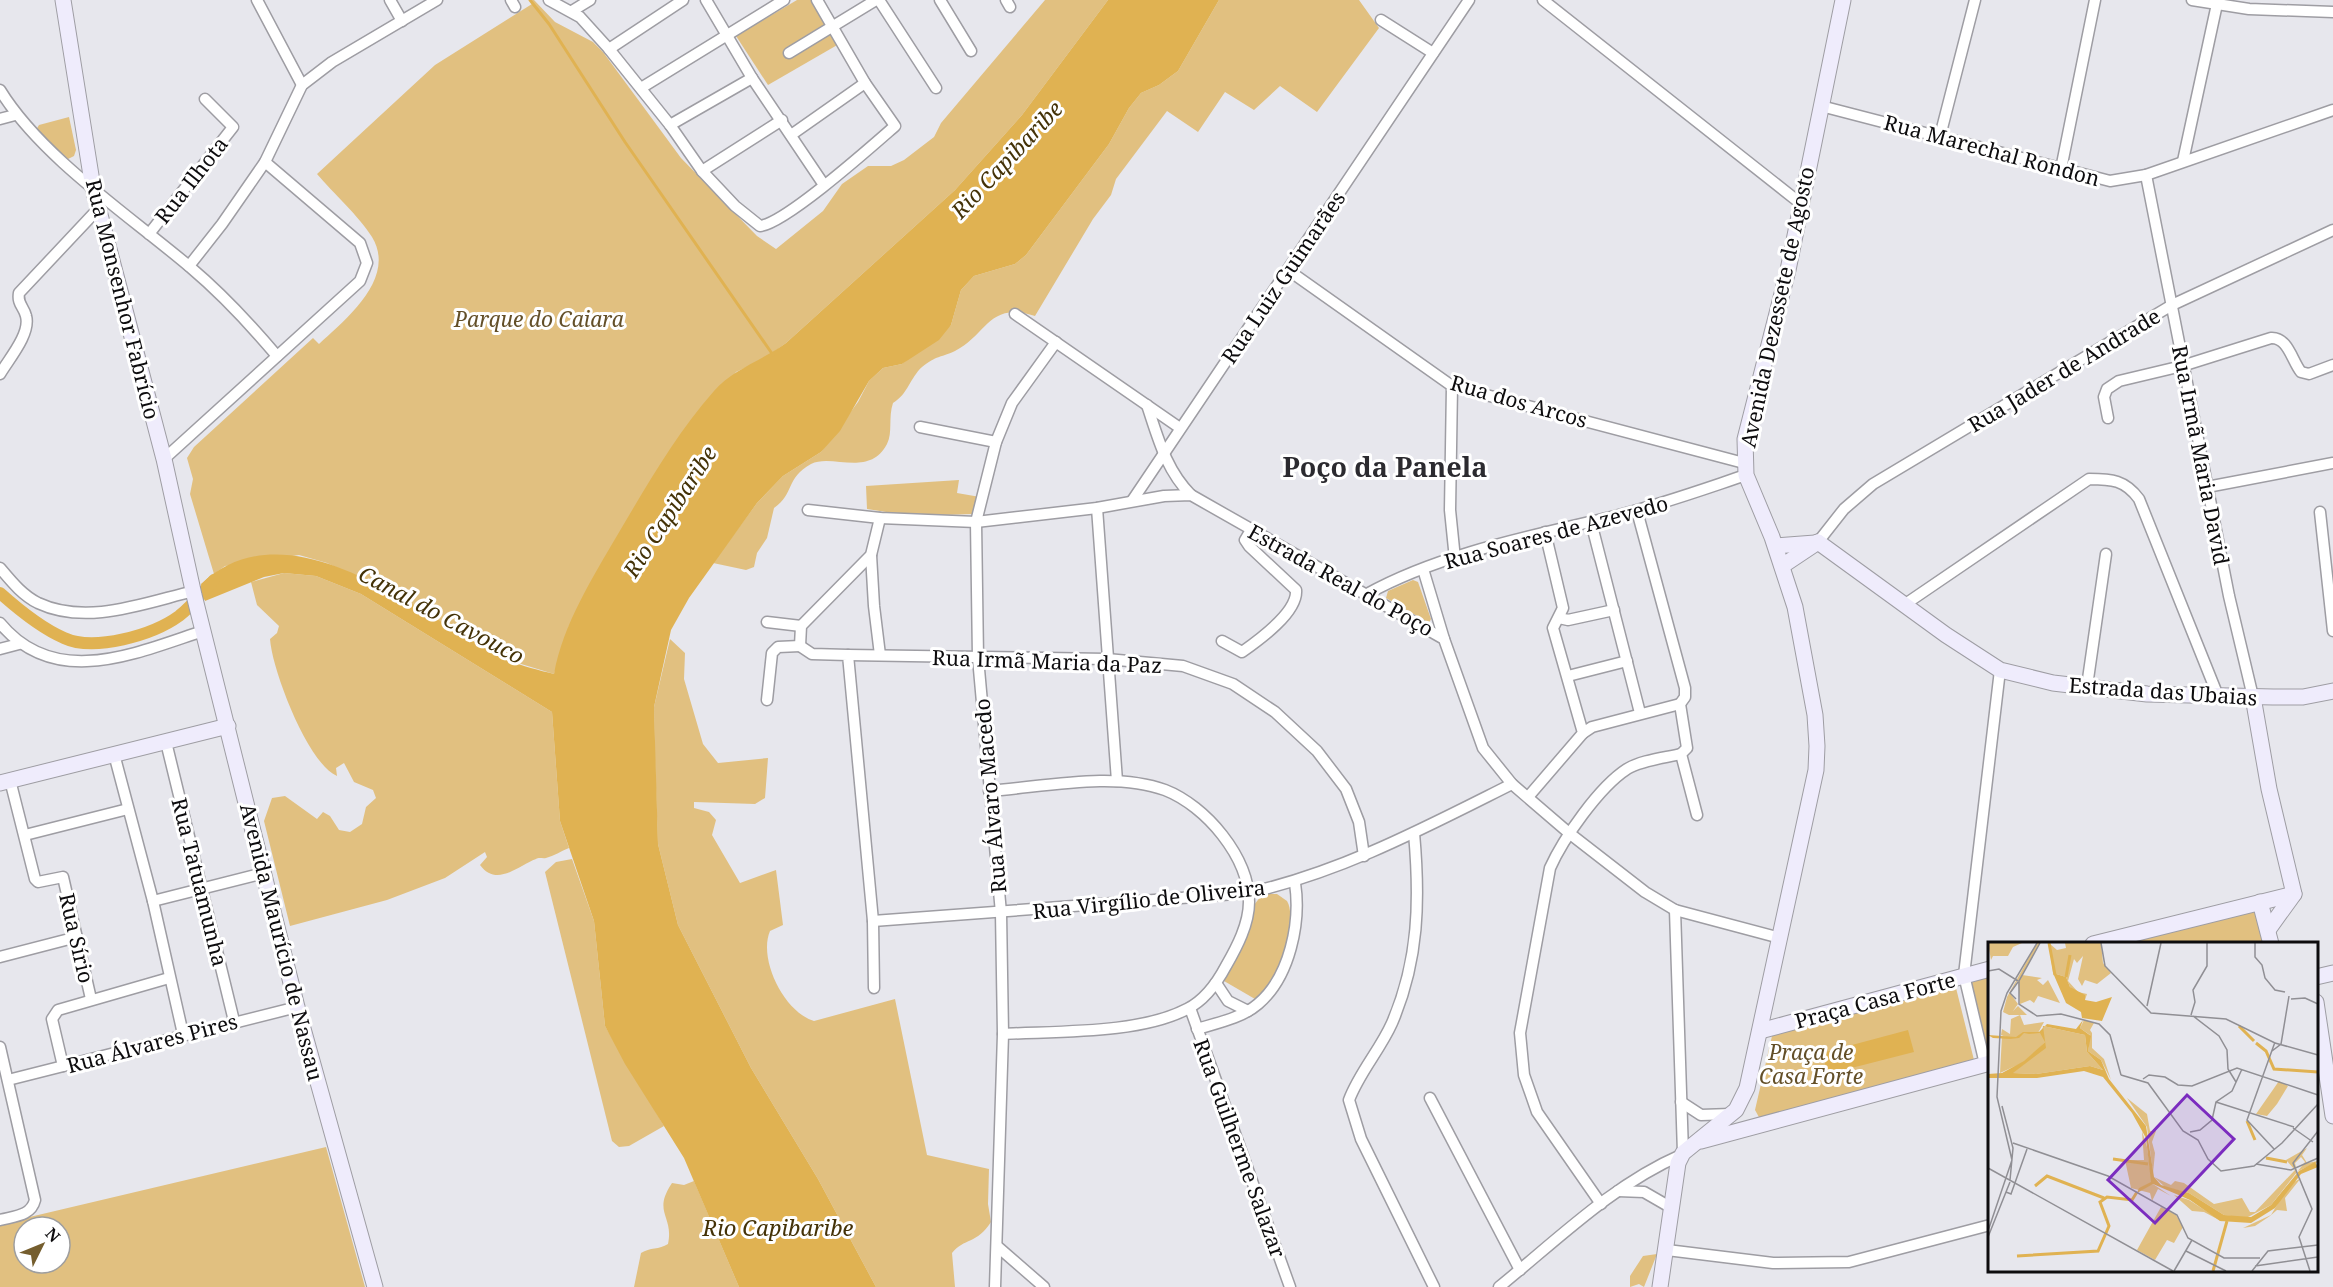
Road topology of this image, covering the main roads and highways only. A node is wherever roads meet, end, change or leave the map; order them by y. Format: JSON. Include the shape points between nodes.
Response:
{"nodes":[{"id":1,"x":63,"y":0,"type":"edge"},
{"id":2,"x":1843,"y":0,"type":"edge"},
{"id":3,"x":1818,"y":542,"type":"junction"},
{"id":4,"x":1776,"y":546,"type":"junction"},
{"id":5,"x":1782,"y":566,"type":"junction"},
{"id":6,"x":194,"y":593,"type":"joint"},
{"id":7,"x":2333,"y":691,"type":"edge"},
{"id":8,"x":2253,"y":698,"type":"junction"},
{"id":9,"x":228,"y":726,"type":"junction"},
{"id":10,"x":5,"y":781,"type":"edge"},
{"id":11,"x":2294,"y":894,"type":"junction"},
{"id":12,"x":2260,"y":903,"type":"junction"},
{"id":13,"x":2270,"y":937,"type":"edge"},
{"id":14,"x":2101,"y":942,"type":"edge"},
{"id":15,"x":1988,"y":969,"type":"edge"},
{"id":16,"x":2333,"y":973,"type":"edge"},
{"id":17,"x":2318,"y":977,"type":"edge"},
{"id":18,"x":2318,"y":1015,"type":"edge"},
{"id":19,"x":1760,"y":1031,"type":"junction"},
{"id":20,"x":1987,"y":1064,"type":"edge"},
{"id":21,"x":2333,"y":1116,"type":"edge"},
{"id":22,"x":1695,"y":1142,"type":"junction"},
{"id":23,"x":375,"y":1287,"type":"edge"},
{"id":24,"x":1660,"y":1287,"type":"edge"}],
"edges":[{"from":1,"to":6,"type":"main road","name":"Rua Monsenhor Fabrício","via":[[93,188],[164,459]]},
{"from":2,"to":4,"type":"main road","name":"Avenida Dezessete de Agosto","via":[[1788,270],[1745,439],[1745,469]]},
{"from":3,"to":4,"type":"main road"},
{"from":3,"to":5,"type":"main road","name":"Rua Jader de Andrade"},
{"from":3,"to":8,"type":"main road","name":"Estrada das Ubaias","via":[[2000,670],[2053,683],[2147,694]]},
{"from":4,"to":5,"type":"main road","name":"Avenida Dezessete de Agosto"},
{"from":5,"to":19,"type":"main road","name":"Avenida Dezessete de Agosto","via":[[1807,665],[1815,715],[1816,770]]},
{"from":6,"to":9,"type":"main road","name":"Avenida Maurício de Nassau"},
{"from":7,"to":8,"type":"main road","name":"Estrada das Ubaias","via":[[2303,697]]},
{"from":8,"to":11,"type":"main road"},
{"from":9,"to":10,"type":"main road"},
{"from":9,"to":23,"type":"main road","name":"Avenida Maurício de Nassau","via":[[297,1007]]},
{"from":11,"to":12,"type":"main road"},
{"from":11,"to":13,"type":"main road"},
{"from":12,"to":13,"type":"main road"},
{"from":12,"to":14,"type":"main road"},
{"from":15,"to":19,"type":"main road","name":"Praça Casa Forte"},
{"from":16,"to":17,"type":"main road"},
{"from":18,"to":21,"type":"main road"},
{"from":19,"to":22,"type":"main road","name":"Avenida Dezessete de Agosto","via":[[1740,1105]]},
{"from":20,"to":22,"type":"main road"},
{"from":22,"to":24,"type":"main road","name":"Avenida Dezessete de Agosto","via":[[1682,1154],[1670,1207]]}]}
